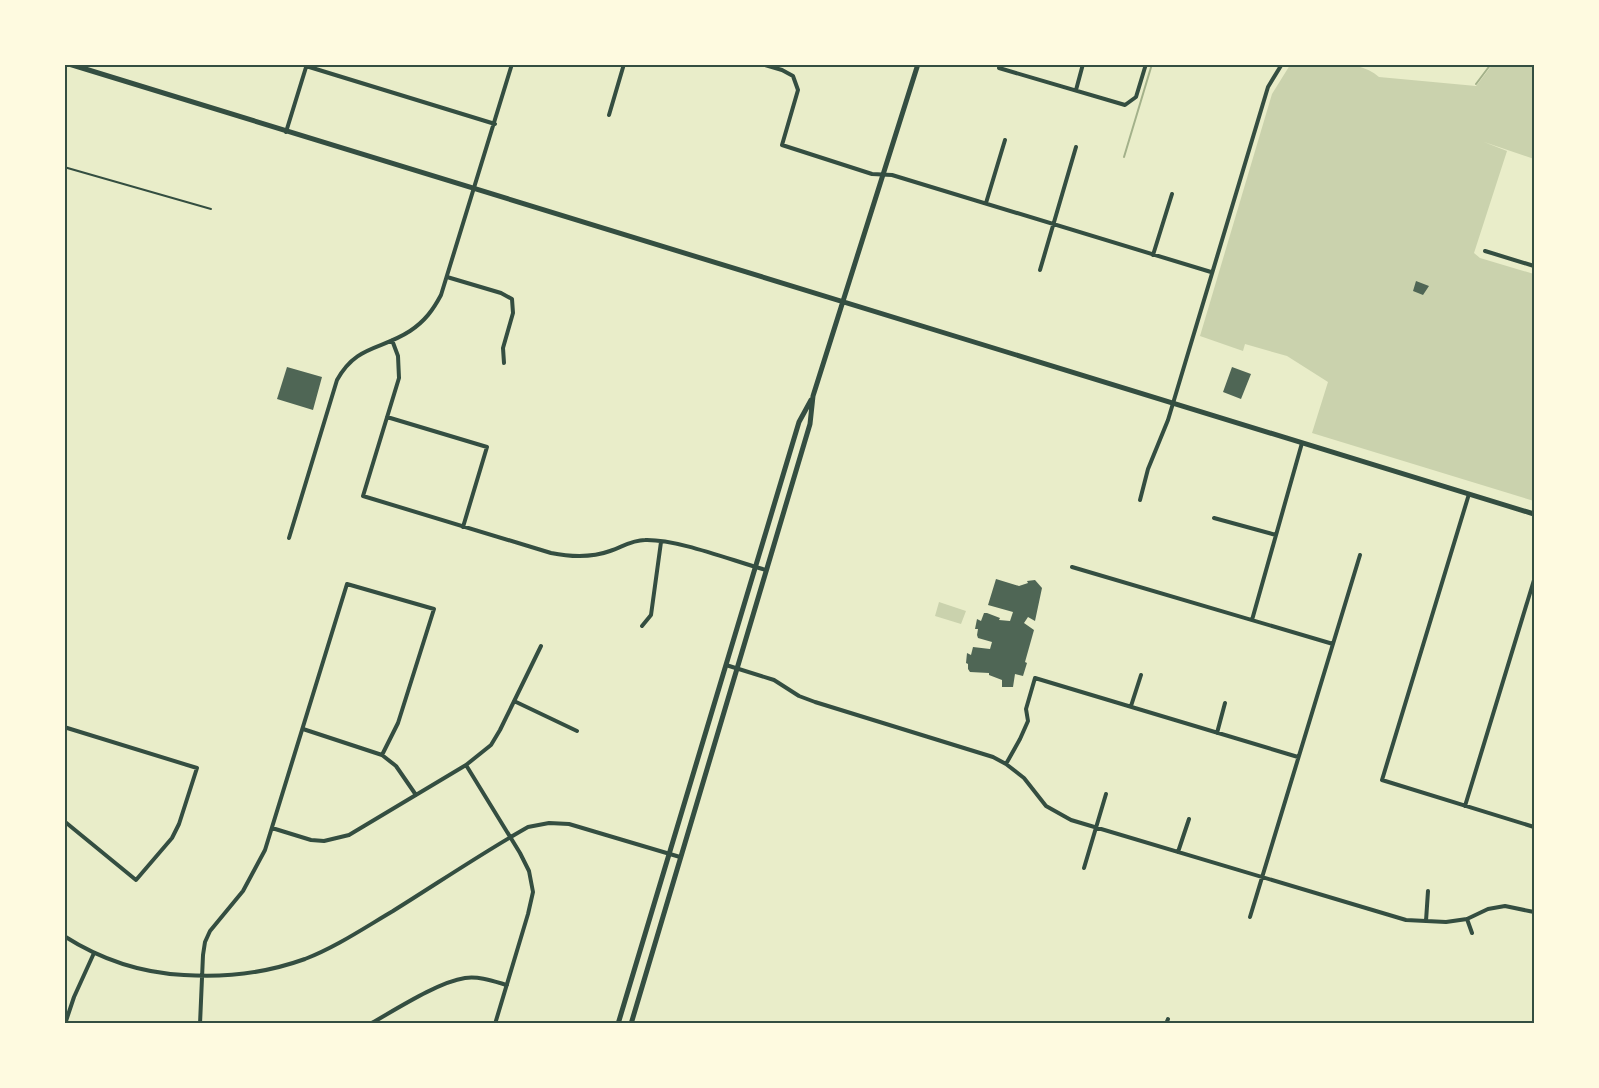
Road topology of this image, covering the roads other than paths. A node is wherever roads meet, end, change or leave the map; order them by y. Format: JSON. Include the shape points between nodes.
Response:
{"nodes":[{"id":1,"x":69,"y":64,"type":"edge"},
{"id":2,"x":512,"y":64,"type":"edge"},
{"id":3,"x":624,"y":64,"type":"edge"},
{"id":4,"x":761,"y":64,"type":"edge"},
{"id":5,"x":918,"y":64,"type":"edge"},
{"id":6,"x":1000,"y":64,"type":"edge"},
{"id":7,"x":1083,"y":64,"type":"edge"},
{"id":8,"x":1146,"y":64,"type":"edge"},
{"id":9,"x":1282,"y":64,"type":"edge"},
{"id":10,"x":307,"y":65,"type":"edge"},
{"id":11,"x":1076,"y":90,"type":"junction"},
{"id":12,"x":609,"y":115,"type":"dead end"},
{"id":13,"x":495,"y":124,"type":"junction"},
{"id":14,"x":286,"y":132,"type":"junction"},
{"id":15,"x":1005,"y":140,"type":"dead end"},
{"id":16,"x":1077,"y":147,"type":"dead end"},
{"id":17,"x":64,"y":167,"type":"edge"},
{"id":18,"x":884,"y":175,"type":"junction"},
{"id":19,"x":474,"y":189,"type":"junction"},
{"id":20,"x":1172,"y":194,"type":"dead end"},
{"id":21,"x":986,"y":203,"type":"junction"},
{"id":22,"x":211,"y":209,"type":"dead end"},
{"id":23,"x":1054,"y":224,"type":"junction"},
{"id":24,"x":1485,"y":251,"type":"dead end"},
{"id":25,"x":1153,"y":255,"type":"junction"},
{"id":26,"x":1534,"y":266,"type":"edge"},
{"id":27,"x":1040,"y":270,"type":"dead end"},
{"id":28,"x":1211,"y":272,"type":"junction"},
{"id":29,"x":447,"y":277,"type":"junction"},
{"id":30,"x":843,"y":301,"type":"junction"},
{"id":31,"x":392,"y":340,"type":"junction"},
{"id":32,"x":504,"y":363,"type":"dead end"},
{"id":33,"x":813,"y":396,"type":"junction"},
{"id":34,"x":1173,"y":404,"type":"junction"},
{"id":35,"x":387,"y":417,"type":"junction"},
{"id":36,"x":1302,"y":443,"type":"junction"},
{"id":37,"x":1469,"y":494,"type":"junction"},
{"id":38,"x":1140,"y":500,"type":"dead end"},
{"id":39,"x":1534,"y":514,"type":"edge"},
{"id":40,"x":1214,"y":518,"type":"dead end"},
{"id":41,"x":463,"y":527,"type":"junction"},
{"id":42,"x":1276,"y":535,"type":"junction"},
{"id":43,"x":289,"y":538,"type":"dead end"},
{"id":44,"x":661,"y":542,"type":"junction"},
{"id":45,"x":1360,"y":555,"type":"dead end"},
{"id":46,"x":755,"y":567,"type":"junction"},
{"id":47,"x":1072,"y":567,"type":"dead end"},
{"id":48,"x":766,"y":570,"type":"junction"},
{"id":49,"x":1534,"y":580,"type":"edge"},
{"id":50,"x":1251,"y":620,"type":"junction"},
{"id":51,"x":642,"y":626,"type":"dead end"},
{"id":52,"x":1333,"y":644,"type":"junction"},
{"id":53,"x":541,"y":646,"type":"dead end"},
{"id":54,"x":726,"y":665,"type":"junction"},
{"id":55,"x":737,"y":668,"type":"junction"},
{"id":56,"x":1141,"y":675,"type":"dead end"},
{"id":57,"x":514,"y":701,"type":"junction"},
{"id":58,"x":1225,"y":703,"type":"dead end"},
{"id":59,"x":1131,"y":706,"type":"junction"},
{"id":60,"x":64,"y":727,"type":"edge"},
{"id":61,"x":303,"y":729,"type":"junction"},
{"id":62,"x":577,"y":731,"type":"dead end"},
{"id":63,"x":1217,"y":733,"type":"junction"},
{"id":64,"x":382,"y":755,"type":"junction"},
{"id":65,"x":1298,"y":757,"type":"junction"},
{"id":66,"x":1006,"y":764,"type":"junction"},
{"id":67,"x":466,"y":765,"type":"junction"},
{"id":68,"x":1106,"y":794,"type":"dead end"},
{"id":69,"x":416,"y":795,"type":"junction"},
{"id":70,"x":1466,"y":806,"type":"junction"},
{"id":71,"x":1188,"y":819,"type":"dead end"},
{"id":72,"x":64,"y":821,"type":"edge"},
{"id":73,"x":69,"y":825,"type":"junction"},
{"id":74,"x":1534,"y":827,"type":"edge"},
{"id":75,"x":272,"y":828,"type":"junction"},
{"id":76,"x":1096,"y":828,"type":"junction"},
{"id":77,"x":64,"y":829,"type":"edge"},
{"id":78,"x":510,"y":837,"type":"junction"},
{"id":79,"x":1179,"y":852,"type":"junction"},
{"id":80,"x":669,"y":854,"type":"junction"},
{"id":81,"x":680,"y":857,"type":"junction"},
{"id":82,"x":1084,"y":868,"type":"dead end"},
{"id":83,"x":1262,"y":877,"type":"junction"},
{"id":84,"x":1428,"y":891,"type":"dead end"},
{"id":85,"x":1534,"y":912,"type":"edge"},
{"id":86,"x":1250,"y":917,"type":"dead end"},
{"id":87,"x":1467,"y":919,"type":"junction"},
{"id":88,"x":1426,"y":921,"type":"junction"},
{"id":89,"x":1472,"y":933,"type":"dead end"},
{"id":90,"x":64,"y":936,"type":"edge"},
{"id":91,"x":94,"y":953,"type":"junction"},
{"id":92,"x":202,"y":976,"type":"junction"},
{"id":93,"x":507,"y":985,"type":"junction"},
{"id":94,"x":65,"y":1023,"type":"edge"},
{"id":95,"x":200,"y":1023,"type":"edge"},
{"id":96,"x":370,"y":1023,"type":"edge"},
{"id":97,"x":495,"y":1023,"type":"edge"},
{"id":98,"x":618,"y":1023,"type":"edge"},
{"id":99,"x":631,"y":1023,"type":"edge"}],
"edges":[{"from":1,"to":14,"type":"main road"},
{"from":2,"to":13,"type":"street"},
{"from":3,"to":12,"type":"street"},
{"from":4,"to":18,"type":"street","via":[[793,76],[798,90],[782,145]]},
{"from":5,"to":18,"type":"main road"},
{"from":6,"to":11,"type":"street","via":[[999,69]]},
{"from":7,"to":11,"type":"street"},
{"from":8,"to":11,"type":"street","via":[[1136,97],[1125,105]]},
{"from":9,"to":28,"type":"street","via":[[1268,87]]},
{"from":10,"to":13,"type":"street"},
{"from":10,"to":14,"type":"street"},
{"from":13,"to":19,"type":"street"},
{"from":14,"to":19,"type":"main road"},
{"from":15,"to":21,"type":"street"},
{"from":16,"to":23,"type":"street"},
{"from":17,"to":22,"type":"lane"},
{"from":18,"to":21,"type":"street"},
{"from":18,"to":30,"type":"main road"},
{"from":19,"to":29,"type":"street"},
{"from":19,"to":30,"type":"main road"},
{"from":20,"to":25,"type":"street"},
{"from":21,"to":23,"type":"street"},
{"from":23,"to":25,"type":"street"},
{"from":23,"to":27,"type":"street"},
{"from":24,"to":26,"type":"street"},
{"from":25,"to":28,"type":"street"},
{"from":28,"to":34,"type":"street"},
{"from":29,"to":31,"type":"street","via":[[428,317]]},
{"from":29,"to":32,"type":"street","via":[[512,299]]},
{"from":30,"to":33,"type":"main road"},
{"from":30,"to":34,"type":"main road"},
{"from":31,"to":35,"type":"street","via":[[398,356],[399,378]]},
{"from":31,"to":43,"type":"street","via":[[355,356],[337,380]]},
{"from":33,"to":46,"type":"main road","via":[[799,422]]},
{"from":33,"to":48,"type":"main road","via":[[810,424]]},
{"from":34,"to":36,"type":"main road"},
{"from":34,"to":38,"type":"street"},
{"from":35,"to":41,"type":"street","via":[[363,496]]},
{"from":35,"to":41,"type":"street","via":[[487,447]]},
{"from":36,"to":37,"type":"main road"},
{"from":36,"to":42,"type":"street"},
{"from":37,"to":39,"type":"main road"},
{"from":37,"to":70,"type":"street","via":[[1382,780]]},
{"from":40,"to":42,"type":"street"},
{"from":41,"to":44,"type":"street","via":[[570,556],[609,552],[645,540]]},
{"from":42,"to":50,"type":"street"},
{"from":44,"to":46,"type":"street"},
{"from":44,"to":51,"type":"street","via":[[651,615]]},
{"from":45,"to":52,"type":"street"},
{"from":46,"to":48,"type":"street"},
{"from":46,"to":54,"type":"main road"},
{"from":47,"to":50,"type":"street"},
{"from":48,"to":55,"type":"main road"},
{"from":49,"to":70,"type":"street"},
{"from":50,"to":52,"type":"street"},
{"from":52,"to":65,"type":"street"},
{"from":53,"to":57,"type":"street"},
{"from":54,"to":55,"type":"street"},
{"from":54,"to":80,"type":"main road"},
{"from":55,"to":66,"type":"street","via":[[774,680],[814,702]]},
{"from":55,"to":81,"type":"main road"},
{"from":56,"to":59,"type":"street"},
{"from":57,"to":62,"type":"street"},
{"from":57,"to":67,"type":"street","via":[[491,745]]},
{"from":58,"to":63,"type":"street"},
{"from":59,"to":63,"type":"street"},
{"from":59,"to":66,"type":"street","via":[[1035,678],[1026,709],[1028,721]]},
{"from":60,"to":73,"type":"street","via":[[197,768],[172,838],[136,880]]},
{"from":61,"to":64,"type":"street"},
{"from":61,"to":64,"type":"street","via":[[347,584],[434,609],[398,723]]},
{"from":61,"to":75,"type":"street"},
{"from":63,"to":65,"type":"street"},
{"from":64,"to":69,"type":"street","via":[[401,772]]},
{"from":65,"to":83,"type":"street"},
{"from":66,"to":76,"type":"street","via":[[1024,778],[1046,806]]},
{"from":67,"to":69,"type":"street"},
{"from":67,"to":78,"type":"street"},
{"from":68,"to":76,"type":"street"},
{"from":69,"to":75,"type":"street","via":[[361,830],[337,839],[311,840]]},
{"from":70,"to":74,"type":"street"},
{"from":71,"to":79,"type":"street"},
{"from":72,"to":73,"type":"street"},
{"from":73,"to":77,"type":"street"},
{"from":75,"to":92,"type":"street","via":[[255,872],[210,931]]},
{"from":76,"to":79,"type":"street"},
{"from":76,"to":82,"type":"street"},
{"from":78,"to":80,"type":"street","via":[[528,827],[569,825]]},
{"from":78,"to":92,"type":"street","via":[[331,947],[280,967]]},
{"from":78,"to":93,"type":"street","via":[[529,870],[533,892]]},
{"from":79,"to":83,"type":"street"},
{"from":80,"to":81,"type":"street"},
{"from":80,"to":98,"type":"main road"},
{"from":81,"to":99,"type":"main road"},
{"from":83,"to":86,"type":"street"},
{"from":83,"to":88,"type":"street","via":[[1406,920]]},
{"from":84,"to":88,"type":"street"},
{"from":85,"to":87,"type":"street","via":[[1505,906]]},
{"from":87,"to":88,"type":"street"},
{"from":87,"to":89,"type":"street"},
{"from":90,"to":91,"type":"street"},
{"from":91,"to":92,"type":"street","via":[[148,970]]},
{"from":91,"to":94,"type":"street"},
{"from":92,"to":95,"type":"street"},
{"from":93,"to":96,"type":"street","via":[[463,978]]},
{"from":93,"to":97,"type":"street"}]}
